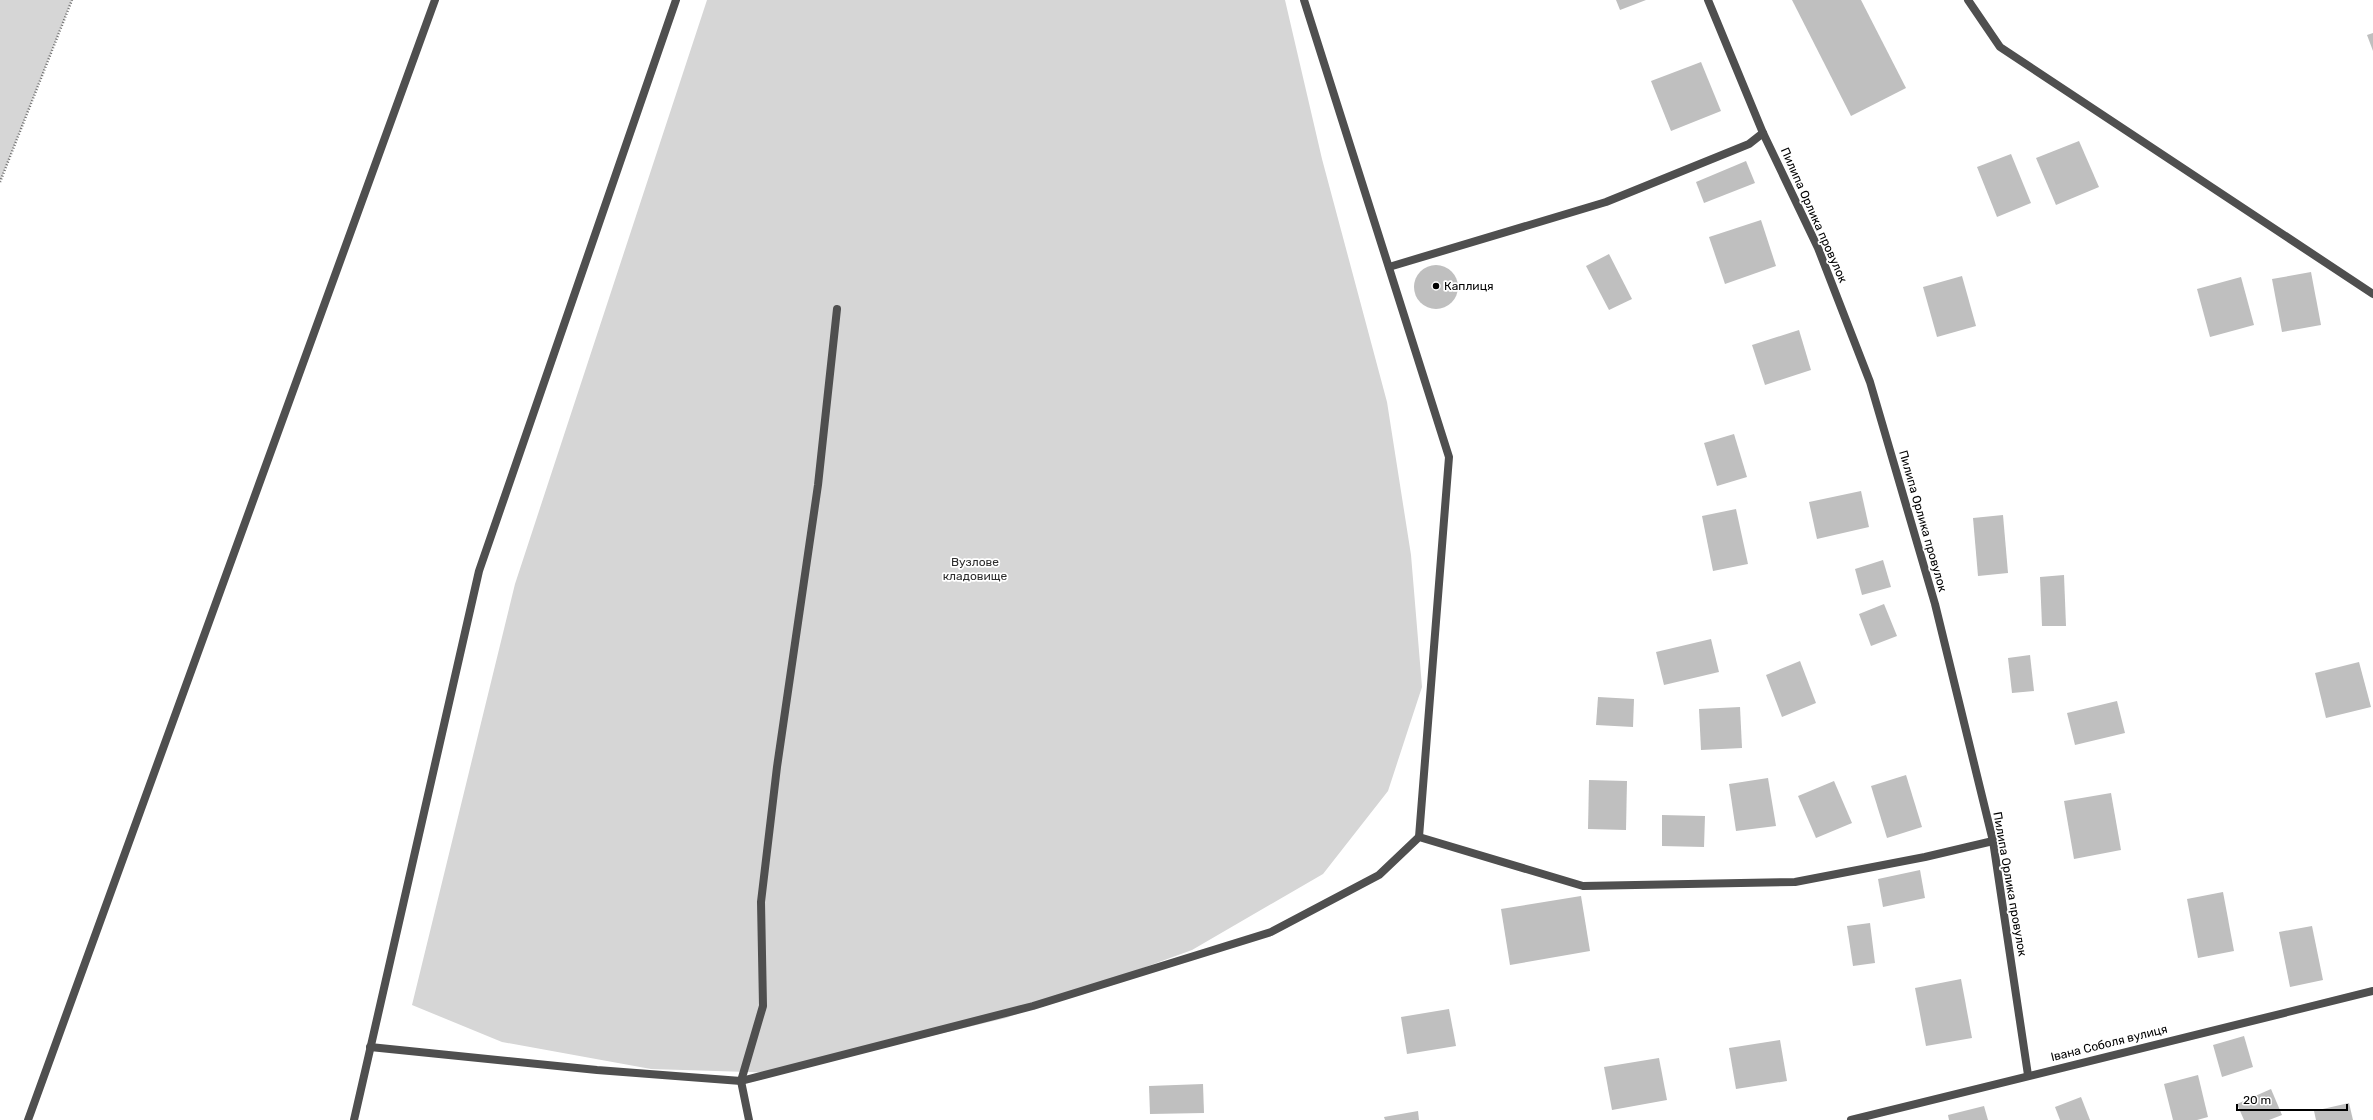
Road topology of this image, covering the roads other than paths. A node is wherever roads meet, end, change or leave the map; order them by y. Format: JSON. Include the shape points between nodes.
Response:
{"nodes":[{"id":1,"x":435,"y":0,"type":"edge"},
{"id":2,"x":676,"y":0,"type":"edge"},
{"id":3,"x":1304,"y":0,"type":"edge"},
{"id":4,"x":1708,"y":0,"type":"edge"},
{"id":5,"x":1968,"y":0,"type":"edge"},
{"id":6,"x":1763,"y":133,"type":"junction"},
{"id":7,"x":1389,"y":267,"type":"junction"},
{"id":8,"x":2373,"y":294,"type":"edge"},
{"id":9,"x":837,"y":309,"type":"dead end"},
{"id":10,"x":1419,"y":837,"type":"junction"},
{"id":11,"x":1993,"y":841,"type":"junction"},
{"id":12,"x":2373,"y":992,"type":"edge"},
{"id":13,"x":370,"y":1047,"type":"junction"},
{"id":14,"x":2028,"y":1075,"type":"junction"},
{"id":15,"x":741,"y":1081,"type":"junction"},
{"id":16,"x":28,"y":1120,"type":"edge"},
{"id":17,"x":354,"y":1120,"type":"edge"},
{"id":18,"x":749,"y":1120,"type":"edge"},
{"id":19,"x":1851,"y":1120,"type":"edge"}],
"edges":[{"from":1,"to":16,"type":"street"},
{"from":2,"to":13,"type":"street","via":[[479,571]]},
{"from":3,"to":7,"type":"street"},
{"from":4,"to":6,"type":"street","name":"Пилипа Орлика провулок"},
{"from":5,"to":8,"type":"street","via":[[2000,47]]},
{"from":6,"to":7,"type":"street","via":[[1749,144],[1606,202]]},
{"from":6,"to":11,"type":"street","name":"Пилипа Орлика провулок","via":[[1818,248],[1870,382],[1935,604]]},
{"from":7,"to":10,"type":"street","via":[[1449,457]]},
{"from":9,"to":15,"type":"street","via":[[818,485],[777,767],[761,902],[763,1006]]},
{"from":10,"to":11,"type":"street","via":[[1583,886],[1794,882]]},
{"from":10,"to":15,"type":"street","via":[[1379,875],[1271,932],[1033,1006]]},
{"from":11,"to":14,"type":"street","name":"Пилипа Орлика провулок"},
{"from":12,"to":14,"type":"street","name":"Івана Соболя вулиця"},
{"from":13,"to":15,"type":"street","via":[[598,1070]]},
{"from":13,"to":17,"type":"street"},
{"from":14,"to":19,"type":"street","name":"Івана Соболя вулиця"},
{"from":15,"to":18,"type":"street"}]}
